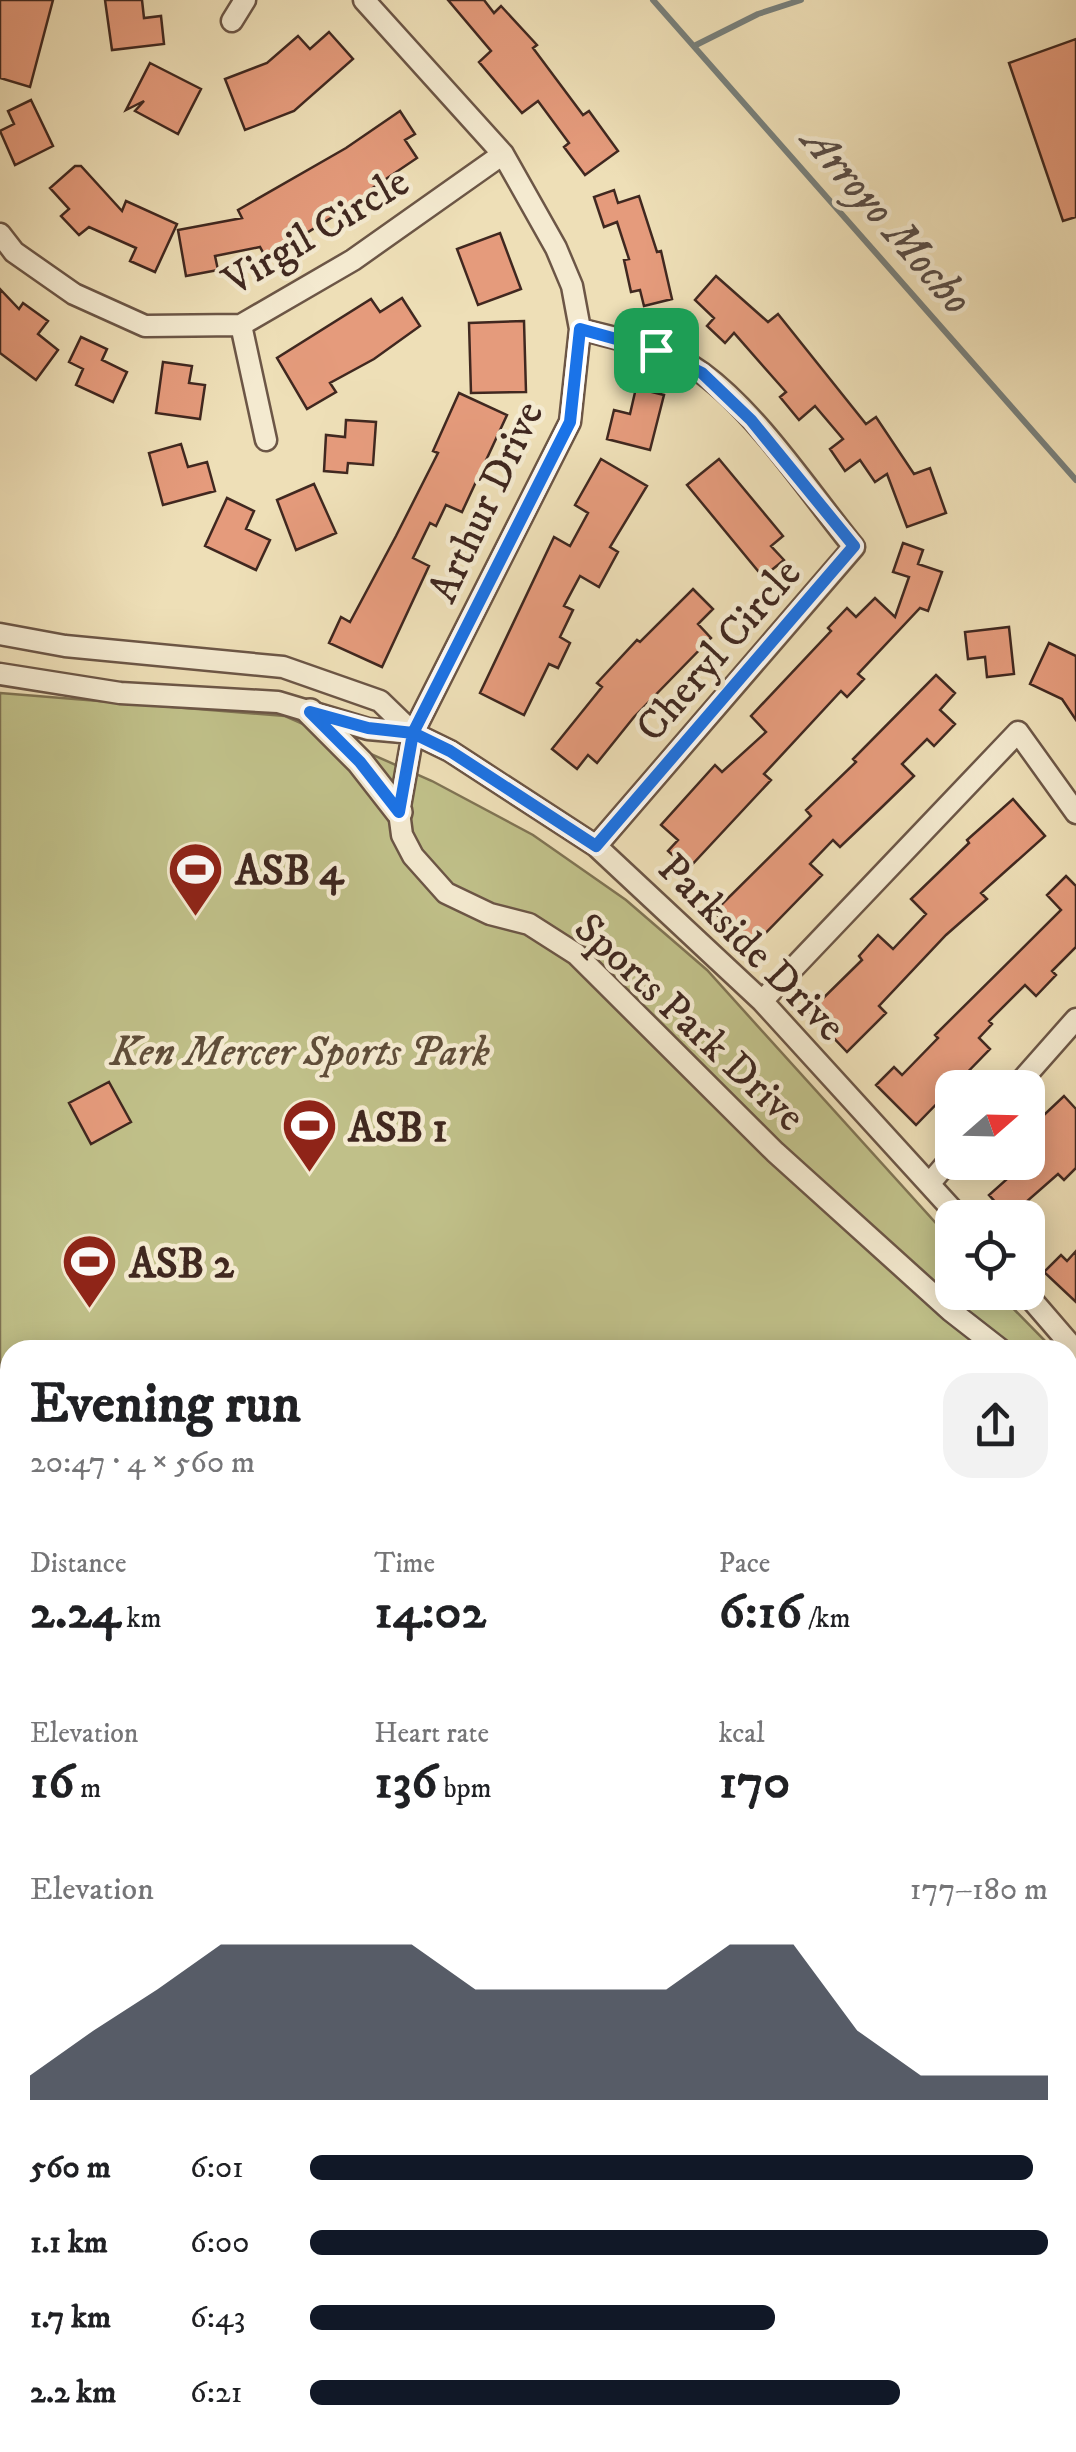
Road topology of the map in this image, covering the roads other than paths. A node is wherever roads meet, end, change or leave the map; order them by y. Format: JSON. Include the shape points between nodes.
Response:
{"nodes":[{"id":1,"x":245,"y":0,"type":"edge"},
{"id":2,"x":364,"y":0,"type":"edge"},
{"id":3,"x":232,"y":22,"type":"dead end"},
{"id":4,"x":503,"y":154,"type":"junction"},
{"id":5,"x":0,"y":234,"type":"edge"},
{"id":6,"x":241,"y":325,"type":"junction"},
{"id":7,"x":580,"y":329,"type":"junction"},
{"id":8,"x":266,"y":440,"type":"dead end"},
{"id":9,"x":0,"y":634,"type":"edge"},
{"id":10,"x":0,"y":674,"type":"edge"},
{"id":11,"x":310,"y":712,"type":"junction"},
{"id":12,"x":413,"y":733,"type":"junction"},
{"id":13,"x":399,"y":812,"type":"junction"},
{"id":14,"x":1076,"y":813,"type":"edge"},
{"id":15,"x":596,"y":846,"type":"junction"},
{"id":16,"x":762,"y":1001,"type":"junction"},
{"id":17,"x":1076,"y":1019,"type":"edge"},
{"id":18,"x":1031,"y":1070,"type":"edge"},
{"id":19,"x":935,"y":1176,"type":"edge"},
{"id":20,"x":930,"y":1182,"type":"junction"},
{"id":21,"x":945,"y":1200,"type":"edge"},
{"id":22,"x":1041,"y":1310,"type":"edge"},
{"id":23,"x":989,"y":1340,"type":"edge"},
{"id":24,"x":1066,"y":1340,"type":"edge"}],
"edges":[{"from":1,"to":3,"type":"street"},
{"from":2,"to":4,"type":"street","name":"Arthur Drive"},
{"from":4,"to":6,"type":"street","name":"Virgil Circle","via":[[354,260]]},
{"from":4,"to":7,"type":"street","name":"Arthur Drive","via":[[556,248]]},
{"from":5,"to":6,"type":"street","name":"Virgil Circle","via":[[14,252],[74,294],[145,326]]},
{"from":6,"to":8,"type":"street"},
{"from":7,"to":12,"type":"street","name":"Arthur Drive","via":[[570,422]]},
{"from":7,"to":15,"type":"street","name":"Cheryl Circle","via":[[656,350],[702,373],[751,420],[854,546]]},
{"from":9,"to":12,"type":"street","name":"Parkside Drive","via":[[283,667],[380,701]]},
{"from":10,"to":11,"type":"street","name":"Parkside Drive","via":[[120,693],[278,702]]},
{"from":11,"to":12,"type":"street","name":"Parkside Drive"},
{"from":11,"to":13,"type":"street"},
{"from":12,"to":13,"type":"street"},
{"from":12,"to":15,"type":"street","name":"Parkside Drive"},
{"from":13,"to":23,"type":"street","name":"Sports Park Drive","via":[[402,835],[432,881],[490,914],[529,924],[576,954],[774,1152]]},
{"from":14,"to":16,"type":"street","via":[[1018,732]]},
{"from":15,"to":16,"type":"street","name":"Parkside Drive"},
{"from":16,"to":20,"type":"street","name":"Parkside Drive"},
{"from":17,"to":18,"type":"street"},
{"from":19,"to":20,"type":"street"},
{"from":20,"to":21,"type":"street","name":"Parkside Drive"},
{"from":22,"to":24,"type":"street"}]}
